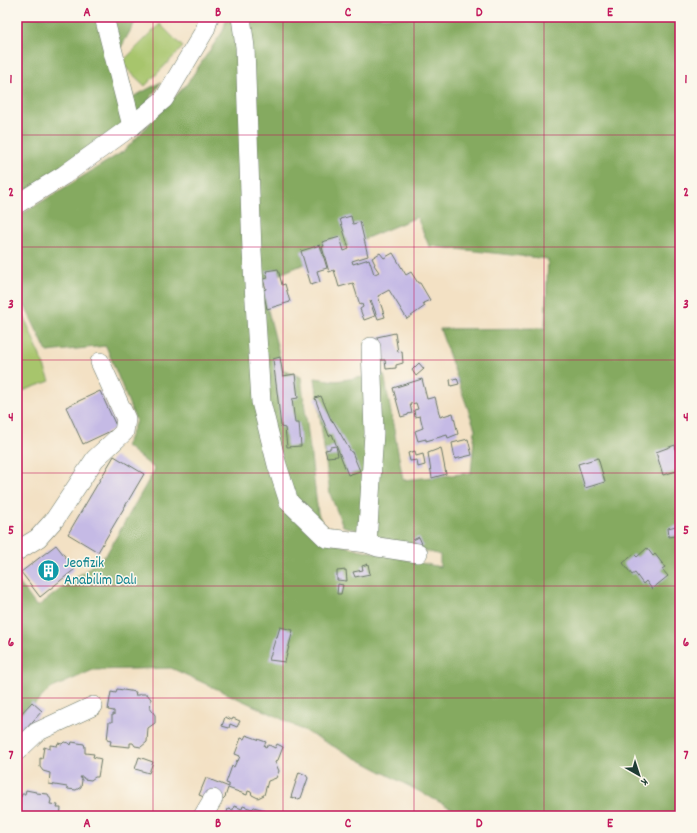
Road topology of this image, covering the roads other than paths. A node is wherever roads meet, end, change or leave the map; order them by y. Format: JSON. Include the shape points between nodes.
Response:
{"nodes":[{"id":1,"x":104,"y":17,"type":"edge"},
{"id":2,"x":209,"y":17,"type":"edge"},
{"id":3,"x":241,"y":17,"type":"edge"},
{"id":4,"x":132,"y":126,"type":"junction"},
{"id":5,"x":17,"y":204,"type":"edge"},
{"id":6,"x":371,"y":347,"type":"dead end"},
{"id":7,"x":100,"y":362,"type":"dead end"},
{"id":8,"x":367,"y":543,"type":"junction"},
{"id":9,"x":17,"y":551,"type":"edge"},
{"id":10,"x":418,"y":553,"type":"dead end"},
{"id":11,"x":93,"y":706,"type":"dead end"},
{"id":12,"x":17,"y":751,"type":"edge"},
{"id":13,"x":213,"y":800,"type":"dead end"},
{"id":14,"x":203,"y":816,"type":"edge"}],
"edges":[{"from":1,"to":4,"type":"street"},
{"from":2,"to":4,"type":"street","via":[[205,30],[164,99]]},
{"from":3,"to":8,"type":"street","via":[[245,47],[252,251],[261,402],[289,502],[326,538]]},
{"from":4,"to":5,"type":"street","via":[[64,175]]},
{"from":6,"to":8,"type":"street","via":[[374,433]]},
{"from":7,"to":9,"type":"street","via":[[126,419],[124,432],[95,459],[55,519],[38,538]]},
{"from":8,"to":10,"type":"street"},
{"from":11,"to":12,"type":"street","via":[[37,732]]},
{"from":13,"to":14,"type":"street"}]}
